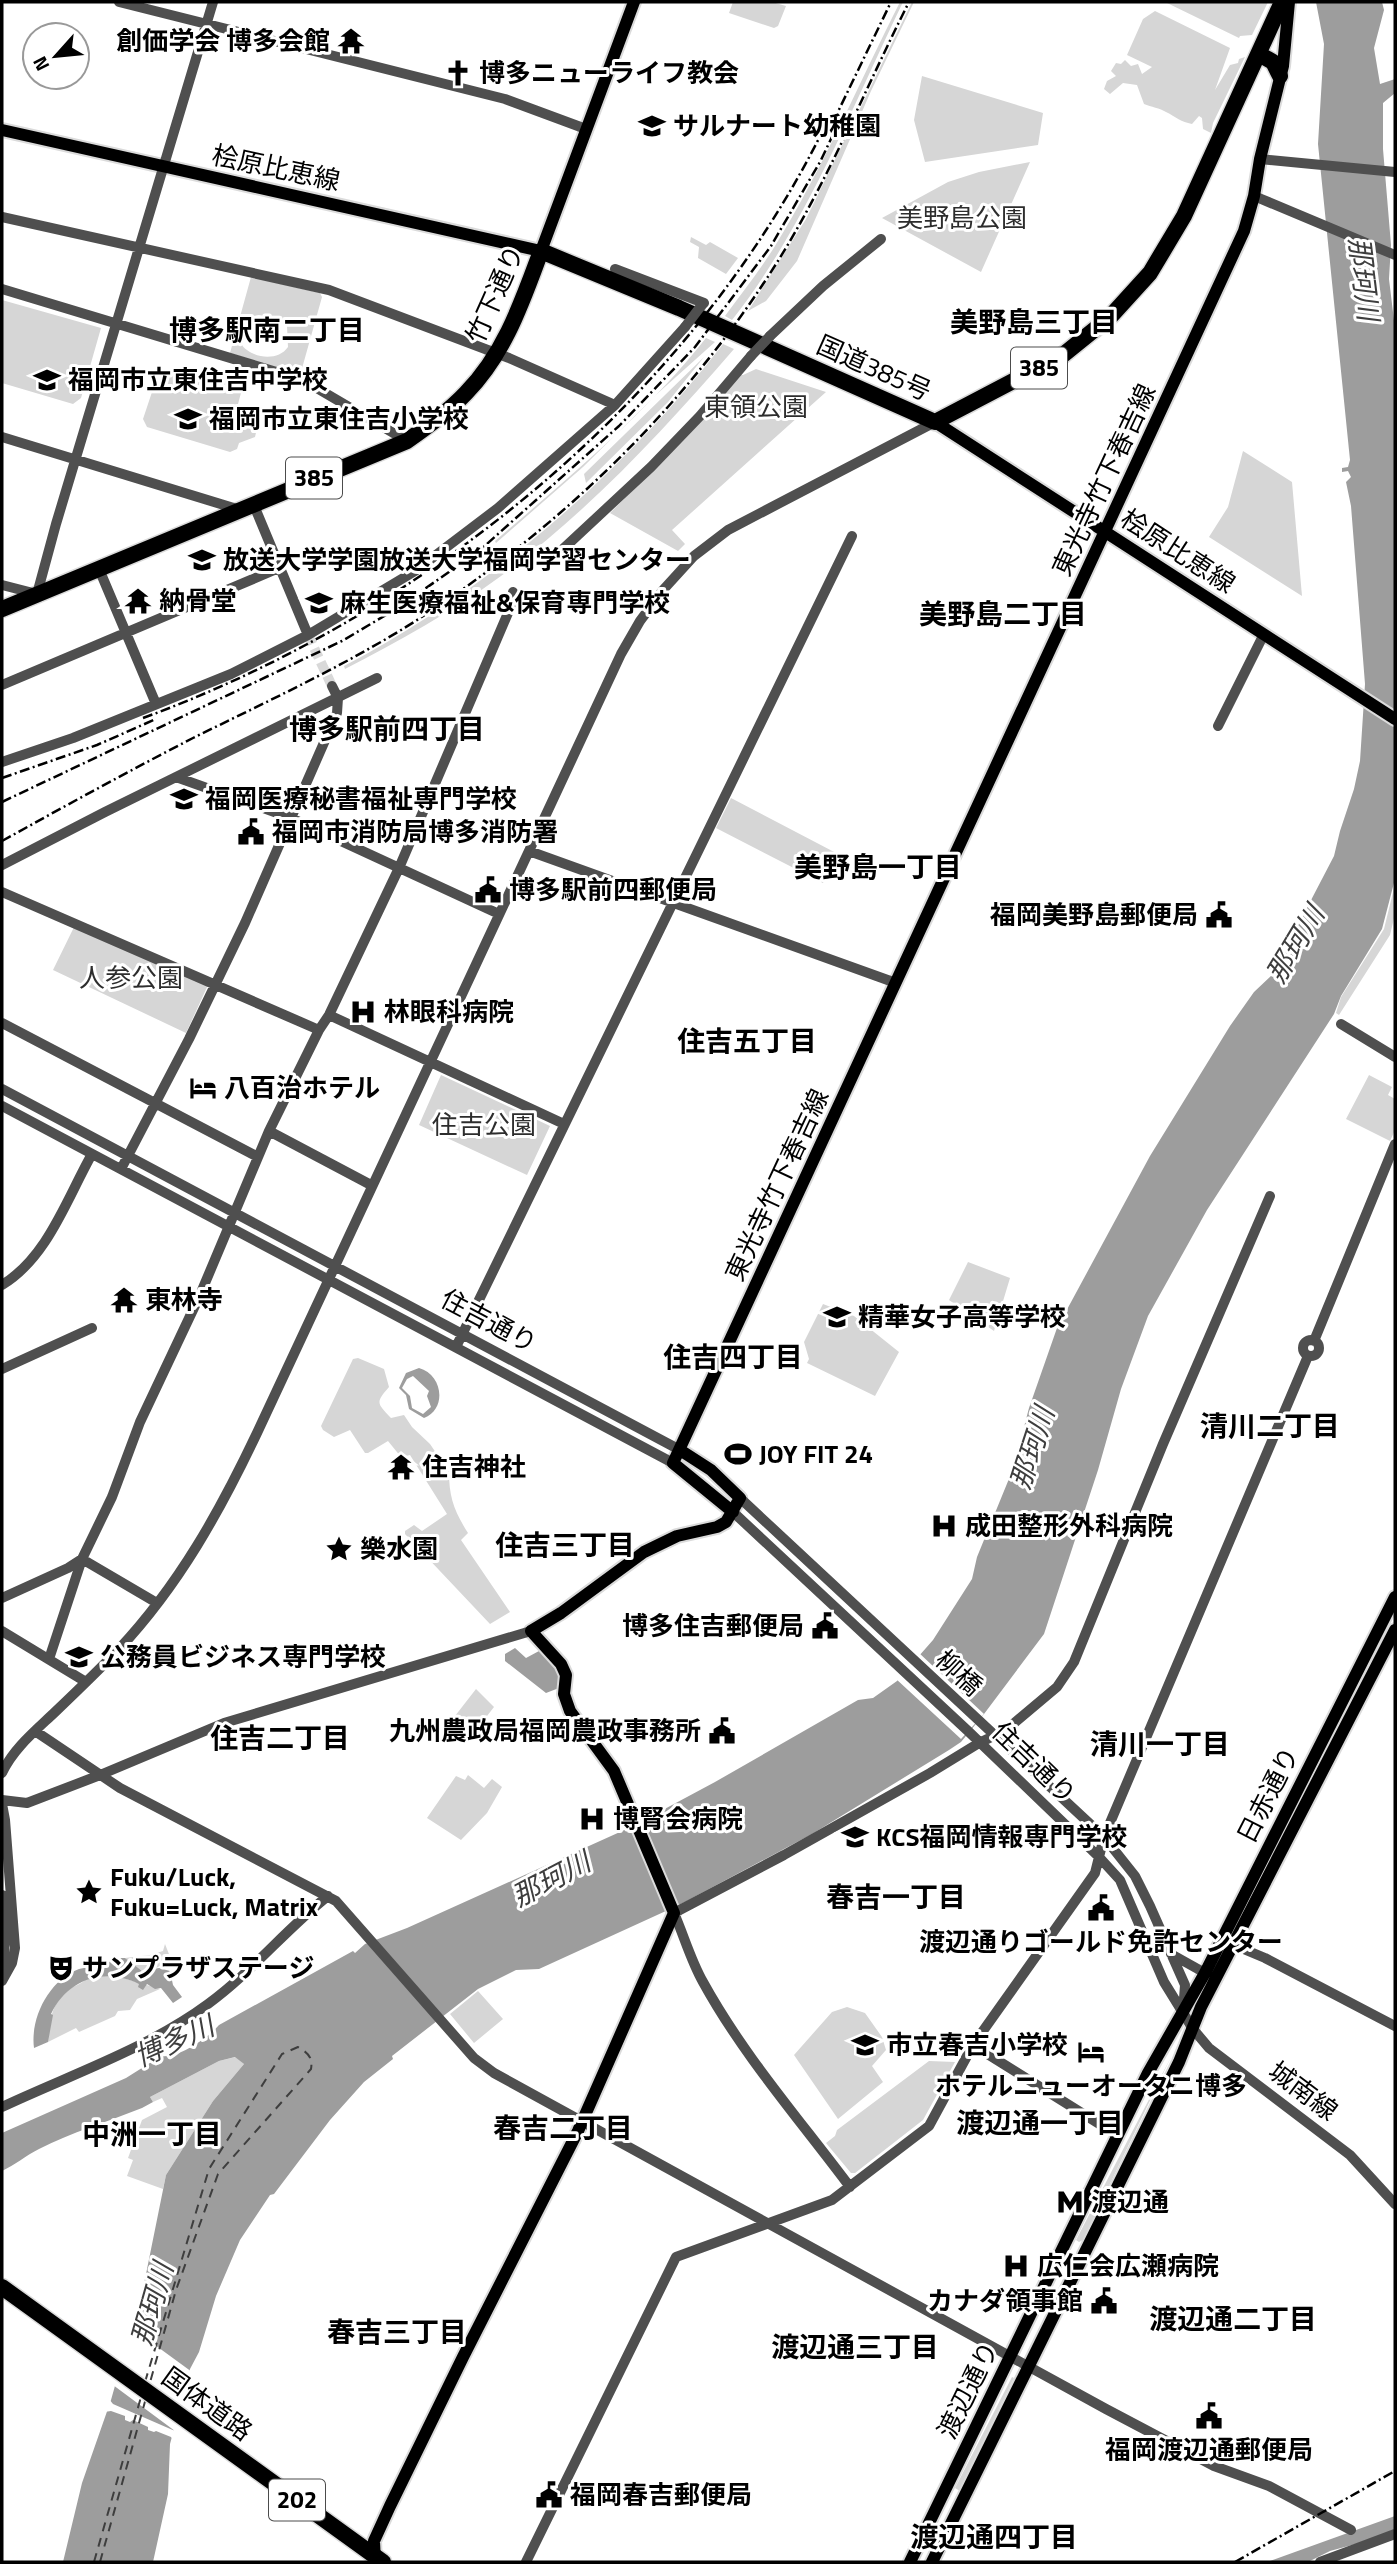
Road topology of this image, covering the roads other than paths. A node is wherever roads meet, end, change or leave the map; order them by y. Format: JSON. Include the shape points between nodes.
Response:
{"nodes":[{"id":1,"x":119,"y":2,"type":"edge"},
{"id":2,"x":213,"y":2,"type":"edge"},
{"id":3,"x":634,"y":2,"type":"edge"},
{"id":4,"x":1282,"y":2,"type":"edge"},
{"id":5,"x":1289,"y":2,"type":"edge"},
{"id":6,"x":206,"y":23,"type":"junction"},
{"id":7,"x":1259,"y":54,"type":"junction"},
{"id":8,"x":1280,"y":76,"type":"junction"},
{"id":9,"x":586,"y":129,"type":"junction"},
{"id":10,"x":2,"y":130,"type":"edge"},
{"id":11,"x":1260,"y":159,"type":"junction"},
{"id":12,"x":163,"y":166,"type":"junction"},
{"id":13,"x":1394,"y":172,"type":"edge"},
{"id":14,"x":1254,"y":197,"type":"junction"},
{"id":15,"x":2,"y":217,"type":"edge"},
{"id":16,"x":881,"y":239,"type":"dead end"},
{"id":17,"x":138,"y":247,"type":"junction"},
{"id":18,"x":541,"y":251,"type":"junction"},
{"id":19,"x":1395,"y":255,"type":"edge"},
{"id":20,"x":615,"y":269,"type":"dead end"},
{"id":21,"x":2,"y":289,"type":"edge"},
{"id":22,"x":116,"y":324,"type":"junction"},
{"id":23,"x":497,"y":353,"type":"junction"},
{"id":24,"x":615,"y":405,"type":"junction"},
{"id":25,"x":935,"y":422,"type":"junction"},
{"id":26,"x":2,"y":437,"type":"edge"},
{"id":27,"x":407,"y":440,"type":"junction"},
{"id":28,"x":76,"y":459,"type":"junction"},
{"id":29,"x":253,"y":503,"type":"junction"},
{"id":30,"x":237,"y":509,"type":"junction"},
{"id":31,"x":1105,"y":531,"type":"junction"},
{"id":32,"x":852,"y":536,"type":"dead end"},
{"id":33,"x":549,"y":562,"type":"dead end"},
{"id":34,"x":279,"y":568,"type":"junction"},
{"id":35,"x":99,"y":569,"type":"junction"},
{"id":36,"x":2,"y":584,"type":"edge"},
{"id":37,"x":513,"y":592,"type":"dead end"},
{"id":38,"x":37,"y":594,"type":"junction"},
{"id":39,"x":2,"y":609,"type":"edge"},
{"id":40,"x":126,"y":633,"type":"junction"},
{"id":41,"x":1264,"y":634,"type":"junction"},
{"id":42,"x":308,"y":635,"type":"junction"},
{"id":43,"x":377,"y":678,"type":"dead end"},
{"id":44,"x":2,"y":685,"type":"edge"},
{"id":45,"x":332,"y":686,"type":"tunnel mouth"},
{"id":46,"x":338,"y":698,"type":"junction"},
{"id":47,"x":156,"y":704,"type":"junction"},
{"id":48,"x":1395,"y":719,"type":"edge"},
{"id":49,"x":1218,"y":726,"type":"dead end"},
{"id":50,"x":2,"y":762,"type":"edge"},
{"id":51,"x":176,"y":777,"type":"junction"},
{"id":52,"x":291,"y":818,"type":"junction"},
{"id":53,"x":529,"y":851,"type":"junction"},
{"id":54,"x":2,"y":865,"type":"edge"},
{"id":55,"x":399,"y":868,"type":"junction"},
{"id":56,"x":3,"y":897,"type":"edge"},
{"id":57,"x":672,"y":904,"type":"junction"},
{"id":58,"x":499,"y":914,"type":"junction"},
{"id":59,"x":215,"y":983,"type":"junction"},
{"id":60,"x":896,"y":984,"type":"junction"},
{"id":61,"x":329,"y":1015,"type":"junction"},
{"id":62,"x":2,"y":1023,"type":"edge"},
{"id":63,"x":1341,"y":1024,"type":"dead end"},
{"id":64,"x":319,"y":1030,"type":"junction"},
{"id":65,"x":1395,"y":1058,"type":"edge"},
{"id":66,"x":429,"y":1063,"type":"junction"},
{"id":67,"x":2,"y":1089,"type":"edge"},
{"id":68,"x":154,"y":1104,"type":"junction"},
{"id":69,"x":2,"y":1106,"type":"edge"},
{"id":70,"x":564,"y":1124,"type":"junction"},
{"id":71,"x":269,"y":1131,"type":"junction"},
{"id":72,"x":1395,"y":1144,"type":"edge"},
{"id":73,"x":92,"y":1153,"type":"junction"},
{"id":74,"x":128,"y":1154,"type":"junction"},
{"id":75,"x":258,"y":1157,"type":"junction"},
{"id":76,"x":121,"y":1168,"type":"junction"},
{"id":77,"x":372,"y":1185,"type":"junction"},
{"id":78,"x":1270,"y":1196,"type":"dead end"},
{"id":79,"x":235,"y":1212,"type":"junction"},
{"id":80,"x":229,"y":1227,"type":"junction"},
{"id":81,"x":335,"y":1265,"type":"junction"},
{"id":82,"x":328,"y":1279,"type":"junction"},
{"id":83,"x":2,"y":1285,"type":"edge"},
{"id":84,"x":92,"y":1328,"type":"dead end"},
{"id":85,"x":462,"y":1333,"type":"junction"},
{"id":86,"x":456,"y":1347,"type":"junction"},
{"id":87,"x":2,"y":1369,"type":"edge"},
{"id":88,"x":680,"y":1450,"type":"junction"},
{"id":89,"x":673,"y":1463,"type":"junction"},
{"id":90,"x":740,"y":1498,"type":"junction"},
{"id":91,"x":733,"y":1513,"type":"junction"},
{"id":92,"x":82,"y":1559,"type":"junction"},
{"id":93,"x":1395,"y":1597,"type":"edge"},
{"id":94,"x":2,"y":1598,"type":"edge"},
{"id":95,"x":157,"y":1603,"type":"junction"},
{"id":96,"x":1395,"y":1630,"type":"edge"},
{"id":97,"x":2,"y":1631,"type":"edge"},
{"id":98,"x":531,"y":1631,"type":"junction"},
{"id":99,"x":909,"y":1658,"type":"joint"},
{"id":100,"x":49,"y":1659,"type":"junction"},
{"id":101,"x":900,"y":1668,"type":"joint"},
{"id":102,"x":86,"y":1682,"type":"junction"},
{"id":103,"x":978,"y":1721,"type":"joint"},
{"id":104,"x":35,"y":1731,"type":"junction"},
{"id":105,"x":968,"y":1731,"type":"joint"},
{"id":106,"x":994,"y":1735,"type":"junction"},
{"id":107,"x":979,"y":1742,"type":"junction"},
{"id":108,"x":2,"y":1773,"type":"edge"},
{"id":109,"x":100,"y":1775,"type":"junction"},
{"id":110,"x":2,"y":1802,"type":"edge"},
{"id":111,"x":1104,"y":1837,"type":"junction"},
{"id":112,"x":1099,"y":1857,"type":"junction"},
{"id":113,"x":2,"y":1895,"type":"edge"},
{"id":114,"x":328,"y":1896,"type":"junction"},
{"id":115,"x":673,"y":1911,"type":"junction"},
{"id":116,"x":1234,"y":1945,"type":"junction"},
{"id":117,"x":1171,"y":1954,"type":"junction"},
{"id":118,"x":1205,"y":1973,"type":"junction"},
{"id":119,"x":2,"y":1979,"type":"edge"},
{"id":120,"x":1183,"y":2015,"type":"junction"},
{"id":121,"x":1395,"y":2026,"type":"edge"},
{"id":122,"x":1193,"y":2029,"type":"junction"},
{"id":123,"x":973,"y":2045,"type":"junction"},
{"id":124,"x":2,"y":2107,"type":"edge"},
{"id":125,"x":583,"y":2122,"type":"junction"},
{"id":126,"x":1117,"y":2136,"type":"junction"},
{"id":127,"x":850,"y":2187,"type":"junction"},
{"id":128,"x":1395,"y":2204,"type":"edge"},
{"id":129,"x":772,"y":2224,"type":"junction"},
{"id":130,"x":2,"y":2287,"type":"edge"},
{"id":131,"x":1010,"y":2356,"type":"junction"},
{"id":132,"x":1028,"y":2366,"type":"junction"},
{"id":133,"x":1351,"y":2530,"type":"dead end"},
{"id":134,"x":1395,"y":2535,"type":"edge"},
{"id":135,"x":377,"y":2560,"type":"edge"},
{"id":136,"x":526,"y":2562,"type":"edge"},
{"id":137,"x":910,"y":2562,"type":"edge"},
{"id":138,"x":932,"y":2562,"type":"edge"},
{"id":139,"x":1320,"y":2562,"type":"edge"}],
"edges":[{"from":1,"to":6,"type":"street"},
{"from":2,"to":6,"type":"street"},
{"from":3,"to":9,"type":"main road","name":"竹下通り"},
{"from":4,"to":7,"type":"highway","name":"国道385号","number":"385"},
{"from":5,"to":8,"type":"main road","name":"東光寺竹下春吉線"},
{"from":6,"to":9,"type":"street","via":[[505,99]]},
{"from":6,"to":12,"type":"street"},
{"from":7,"to":8,"type":"highway","via":[[1273,62]]},
{"from":7,"to":25,"type":"highway","name":"国道385号","number":"385","via":[[1169,245],[1131,295],[1063,355]]},
{"from":8,"to":11,"type":"main road","name":"東光寺竹下春吉線"},
{"from":9,"to":18,"type":"main road","name":"竹下通り"},
{"from":10,"to":12,"type":"main road","name":"桧原比恵線"},
{"from":11,"to":13,"type":"street"},
{"from":11,"to":14,"type":"main road","name":"東光寺竹下春吉線"},
{"from":12,"to":17,"type":"street"},
{"from":12,"to":18,"type":"main road","name":"桧原比恵線"},
{"from":14,"to":19,"type":"street"},
{"from":14,"to":31,"type":"main road","name":"東光寺竹下春吉線","via":[[1244,230]]},
{"from":15,"to":17,"type":"street"},
{"from":16,"to":33,"type":"street","bridge":true,"via":[[770,336],[651,467]]},
{"from":17,"to":22,"type":"street"},
{"from":17,"to":23,"type":"street","via":[[329,290]]},
{"from":18,"to":23,"type":"highway","name":"竹下通り","number":"385"},
{"from":18,"to":25,"type":"highway","name":"国道385号"},
{"from":20,"to":24,"type":"street","bridge":true,"via":[[704,303]]},
{"from":21,"to":22,"type":"street"},
{"from":22,"to":27,"type":"street","via":[[303,380]]},
{"from":22,"to":28,"type":"street"},
{"from":23,"to":24,"type":"street"},
{"from":23,"to":27,"type":"highway","name":"竹下通り","number":"385","via":[[465,395]]},
{"from":24,"to":42,"type":"street","via":[[462,537]]},
{"from":25,"to":31,"type":"main road","name":"桧原比恵線"},
{"from":25,"to":53,"type":"street","via":[[728,530],[694,556],[663,590],[621,654]]},
{"from":26,"to":28,"type":"street"},
{"from":27,"to":29,"type":"highway","name":"竹下通り","number":"385"},
{"from":28,"to":30,"type":"street"},
{"from":28,"to":38,"type":"street"},
{"from":29,"to":30,"type":"highway","name":"竹下通り","number":"385"},
{"from":29,"to":34,"type":"street"},
{"from":30,"to":35,"type":"highway","name":"竹下通り","number":"385"},
{"from":31,"to":41,"type":"main road","name":"桧原比恵線"},
{"from":31,"to":60,"type":"main road","name":"東光寺竹下春吉線"},
{"from":32,"to":57,"type":"street"},
{"from":34,"to":40,"type":"street"},
{"from":34,"to":42,"type":"street"},
{"from":35,"to":38,"type":"highway","name":"竹下通り","number":"385"},
{"from":35,"to":40,"type":"street"},
{"from":36,"to":38,"type":"street"},
{"from":37,"to":55,"type":"street","via":[[507,617]]},
{"from":38,"to":39,"type":"highway","name":"竹下通り","number":"385"},
{"from":40,"to":44,"type":"street"},
{"from":40,"to":47,"type":"street"},
{"from":41,"to":48,"type":"main road","name":"桧原比恵線"},
{"from":41,"to":49,"type":"street"},
{"from":42,"to":47,"type":"street","via":[[231,674]]},
{"from":43,"to":46,"type":"street"},
{"from":45,"to":46,"type":"street"},
{"from":46,"to":51,"type":"street"},
{"from":46,"to":52,"type":"street","via":[[337,713]]},
{"from":47,"to":50,"type":"street"},
{"from":51,"to":52,"type":"street"},
{"from":51,"to":54,"type":"street"},
{"from":52,"to":55,"type":"street"},
{"from":52,"to":59,"type":"street"},
{"from":53,"to":57,"type":"street"},
{"from":53,"to":58,"type":"street"},
{"from":55,"to":58,"type":"street"},
{"from":55,"to":61,"type":"street"},
{"from":56,"to":59,"type":"street"},
{"from":57,"to":60,"type":"street"},
{"from":57,"to":70,"type":"street"},
{"from":58,"to":66,"type":"street"},
{"from":59,"to":64,"type":"street"},
{"from":59,"to":68,"type":"street"},
{"from":60,"to":88,"type":"main road","name":"東光寺竹下春吉線"},
{"from":61,"to":64,"type":"street"},
{"from":61,"to":66,"type":"street"},
{"from":62,"to":68,"type":"street"},
{"from":63,"to":65,"type":"street"},
{"from":64,"to":71,"type":"street"},
{"from":66,"to":70,"type":"street"},
{"from":66,"to":77,"type":"street"},
{"from":67,"to":74,"type":"street","name":"住吉通り"},
{"from":68,"to":74,"type":"street"},
{"from":68,"to":75,"type":"street"},
{"from":69,"to":73,"type":"street","name":"住吉通り"},
{"from":70,"to":85,"type":"street"},
{"from":71,"to":75,"type":"street"},
{"from":71,"to":77,"type":"street"},
{"from":72,"to":111,"type":"street","via":[[1314,1341],[1303,1345],[1308,1356]]},
{"from":73,"to":76,"type":"street","name":"住吉通り"},
{"from":73,"to":83,"type":"street","via":[[38,1252]]},
{"from":74,"to":76,"type":"street"},
{"from":74,"to":79,"type":"street","name":"住吉通り"},
{"from":75,"to":79,"type":"street"},
{"from":76,"to":80,"type":"street","name":"住吉通り"},
{"from":77,"to":81,"type":"street"},
{"from":78,"to":106,"type":"street","via":[[1074,1662],[1057,1687]]},
{"from":79,"to":80,"type":"street"},
{"from":79,"to":81,"type":"street","name":"住吉通り"},
{"from":80,"to":82,"type":"street","name":"住吉通り"},
{"from":80,"to":92,"type":"street"},
{"from":81,"to":82,"type":"street"},
{"from":81,"to":85,"type":"street","name":"住吉通り"},
{"from":82,"to":86,"type":"street","name":"住吉通り"},
{"from":82,"to":95,"type":"street","via":[[234,1482],[194,1552]]},
{"from":84,"to":87,"type":"street"},
{"from":85,"to":86,"type":"street"},
{"from":85,"to":88,"type":"street","name":"住吉通り"},
{"from":86,"to":89,"type":"street","name":"住吉通り"},
{"from":88,"to":89,"type":"main road","name":"東光寺竹下春吉線"},
{"from":88,"to":90,"type":"main road","name":"住吉通り","via":[[711,1470]]},
{"from":89,"to":91,"type":"main road","name":"住吉通り"},
{"from":90,"to":91,"type":"main road"},
{"from":90,"to":99,"type":"street","name":"住吉通り"},
{"from":91,"to":98,"type":"main road","via":[[717,1527],[677,1536],[644,1552]]},
{"from":91,"to":101,"type":"street","name":"住吉通り"},
{"from":92,"to":94,"type":"street"},
{"from":92,"to":95,"type":"street"},
{"from":92,"to":100,"type":"street"},
{"from":93,"to":118,"type":"main road","name":"日赤通り"},
{"from":95,"to":102,"type":"street"},
{"from":96,"to":116,"type":"main road","name":"日赤通り"},
{"from":97,"to":100,"type":"street"},
{"from":98,"to":109,"type":"street","via":[[224,1723]]},
{"from":98,"to":115,"type":"main road","via":[[561,1664],[570,1711],[614,1771]]},
{"from":99,"to":103,"type":"street","name":"柳橋"},
{"from":100,"to":102,"type":"street"},
{"from":101,"to":105,"type":"street","name":"柳橋"},
{"from":102,"to":104,"type":"street"},
{"from":103,"to":106,"type":"street","name":"住吉通り"},
{"from":104,"to":108,"type":"street"},
{"from":104,"to":109,"type":"street"},
{"from":105,"to":107,"type":"street","name":"住吉通り"},
{"from":106,"to":107,"type":"street"},
{"from":106,"to":111,"type":"street","name":"住吉通り"},
{"from":107,"to":112,"type":"street","name":"住吉通り"},
{"from":107,"to":115,"type":"street","via":[[784,1855]]},
{"from":109,"to":110,"type":"street","via":[[27,1803]]},
{"from":109,"to":114,"type":"street"},
{"from":110,"to":119,"type":"street","via":[[15,1948]]},
{"from":111,"to":112,"type":"street"},
{"from":111,"to":117,"type":"street","name":"住吉通り","via":[[1135,1876]]},
{"from":112,"to":120,"type":"street","name":"住吉通り","via":[[1120,1880]]},
{"from":112,"to":123,"type":"street","via":[[1095,1873]]},
{"from":113,"to":119,"type":"street","via":[[6,1931]]},
{"from":114,"to":124,"type":"street","via":[[209,2003],[180,2023]]},
{"from":114,"to":125,"type":"street","via":[[355,1920],[474,2058]]},
{"from":115,"to":125,"type":"main road"},
{"from":115,"to":127,"type":"street","via":[[703,1981],[729,2023]]},
{"from":116,"to":121,"type":"street"},
{"from":116,"to":122,"type":"main road","name":"日赤通り"},
{"from":117,"to":118,"type":"street"},
{"from":117,"to":120,"type":"street","name":"住吉通り","via":[[1185,1985]]},
{"from":118,"to":120,"type":"main road","name":"日赤通り"},
{"from":120,"to":122,"type":"street","name":"城南線"},
{"from":120,"to":126,"type":"main road","name":"渡辺通り"},
{"from":122,"to":128,"type":"street","name":"城南線","via":[[1209,2048],[1350,2155]]},
{"from":122,"to":132,"type":"main road","name":"渡辺通り"},
{"from":123,"to":126,"type":"street"},
{"from":123,"to":127,"type":"street","via":[[929,2126]]},
{"from":125,"to":129,"type":"street"},
{"from":125,"to":135,"type":"main road","via":[[390,2506],[374,2541]]},
{"from":126,"to":131,"type":"main road","name":"渡辺通り"},
{"from":127,"to":129,"type":"street","via":[[832,2200]]},
{"from":129,"to":131,"type":"street"},
{"from":129,"to":136,"type":"street","via":[[676,2258]]},
{"from":130,"to":135,"type":"highway","name":"国体道路","number":"202"},
{"from":131,"to":132,"type":"street"},
{"from":131,"to":137,"type":"main road","name":"渡辺通り"},
{"from":132,"to":133,"type":"street","via":[[1214,2466],[1269,2486]]},
{"from":132,"to":138,"type":"main road","name":"渡辺通り"},
{"from":134,"to":139,"type":"street"}]}
